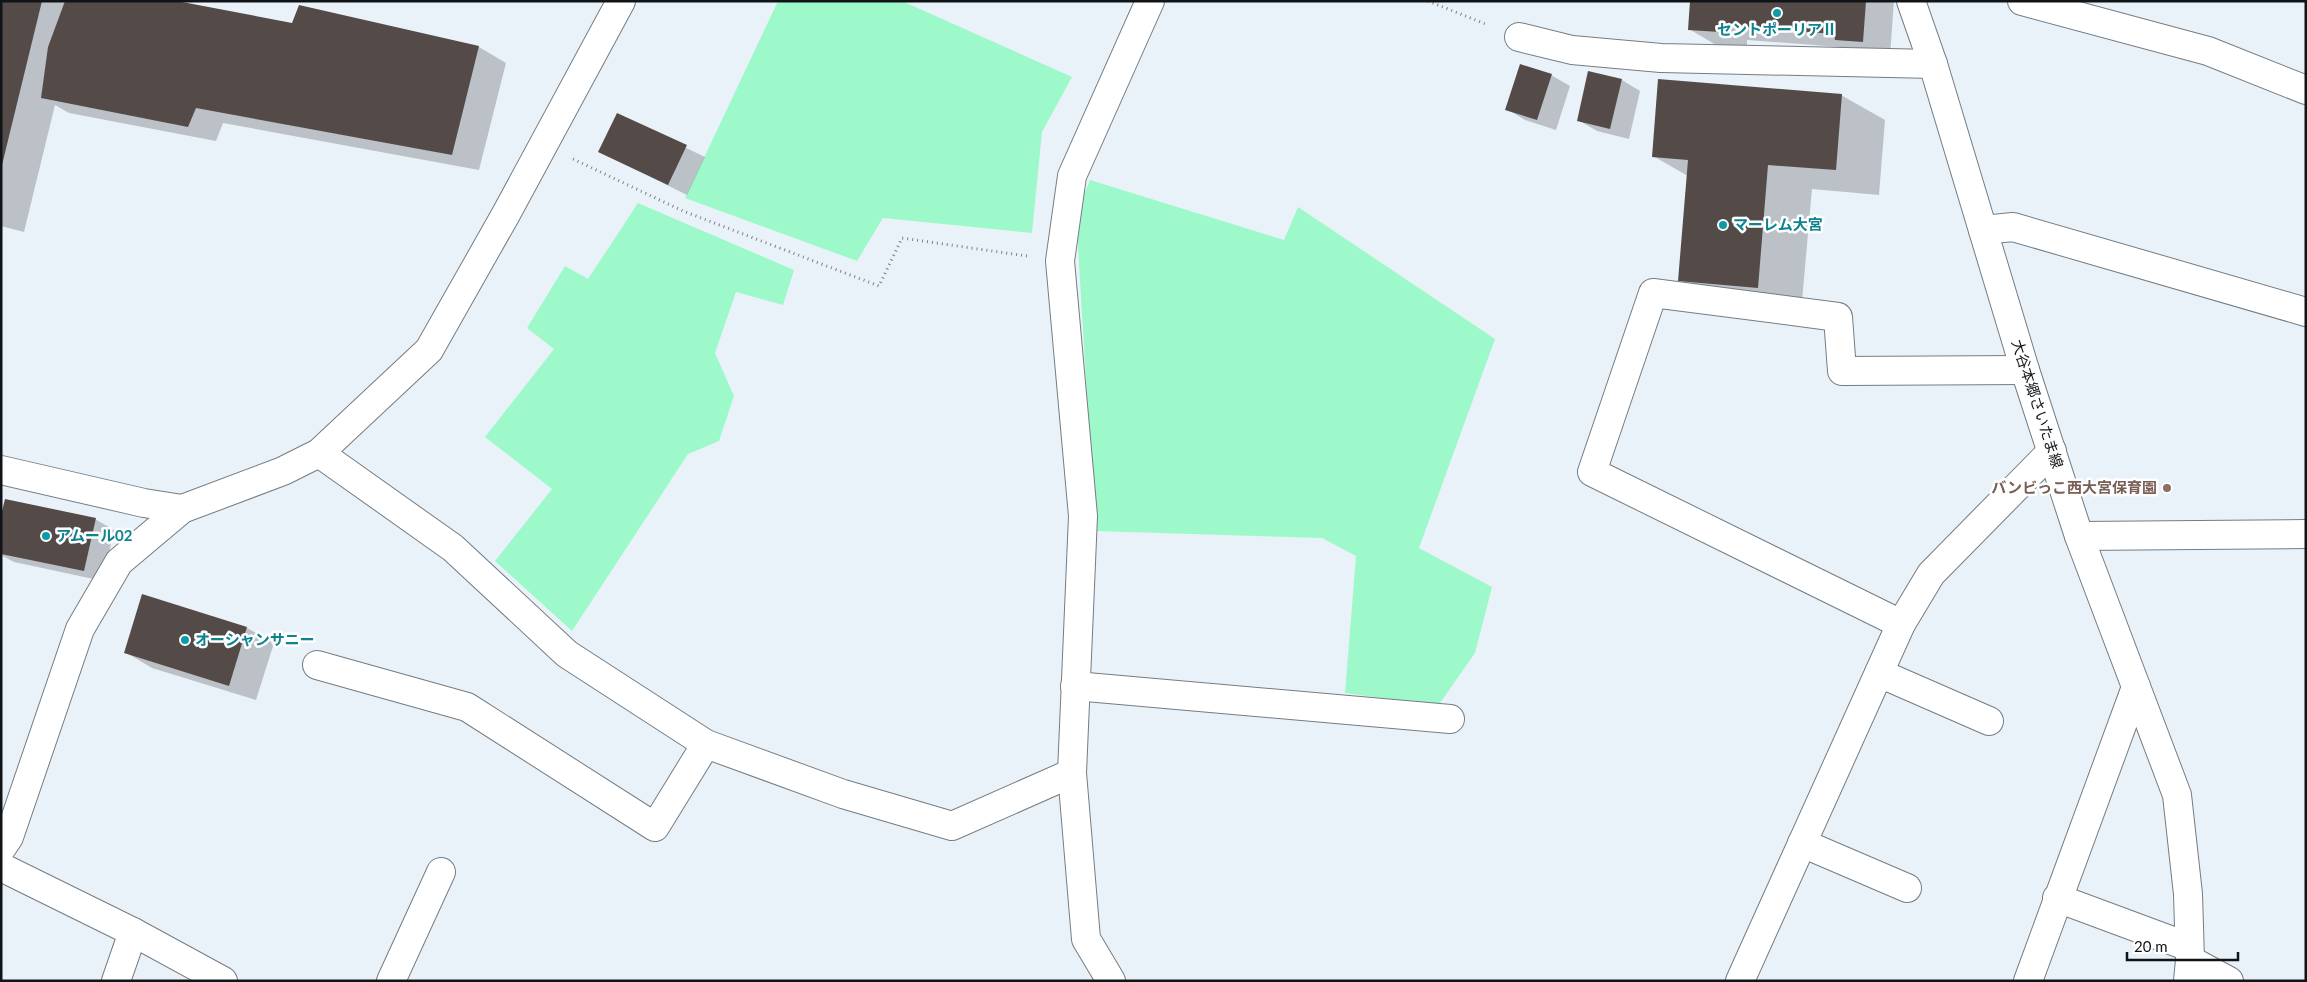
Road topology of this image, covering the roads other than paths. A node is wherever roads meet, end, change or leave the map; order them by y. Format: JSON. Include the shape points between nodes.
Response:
{"nodes":[{"id":1,"x":621,"y":1,"type":"edge"},
{"id":2,"x":1150,"y":1,"type":"edge"},
{"id":3,"x":1911,"y":1,"type":"edge"},
{"id":4,"x":2022,"y":1,"type":"edge"},
{"id":5,"x":1518,"y":37,"type":"road end"},
{"id":6,"x":1933,"y":64,"type":"junction"},
{"id":7,"x":2306,"y":90,"type":"edge"},
{"id":8,"x":1983,"y":230,"type":"junction"},
{"id":9,"x":2306,"y":312,"type":"edge"},
{"id":10,"x":2025,"y":370,"type":"junction"},
{"id":11,"x":2052,"y":451,"type":"junction"},
{"id":12,"x":319,"y":453,"type":"junction"},
{"id":13,"x":1,"y":470,"type":"edge"},
{"id":14,"x":182,"y":509,"type":"junction"},
{"id":15,"x":2306,"y":534,"type":"edge"},
{"id":16,"x":2079,"y":536,"type":"junction"},
{"id":17,"x":1901,"y":624,"type":"junction"},
{"id":18,"x":318,"y":665,"type":"dead end"},
{"id":19,"x":1879,"y":673,"type":"junction"},
{"id":20,"x":1075,"y":686,"type":"junction"},
{"id":21,"x":2136,"y":687,"type":"junction"},
{"id":22,"x":1450,"y":719,"type":"dead end"},
{"id":23,"x":1989,"y":721,"type":"dead end"},
{"id":24,"x":706,"y":744,"type":"junction"},
{"id":25,"x":1072,"y":773,"type":"junction"},
{"id":26,"x":1802,"y":843,"type":"junction"},
{"id":27,"x":1,"y":849,"type":"edge"},
{"id":28,"x":1,"y":867,"type":"edge"},
{"id":29,"x":441,"y":872,"type":"dead end"},
{"id":30,"x":1907,"y":888,"type":"dead end"},
{"id":31,"x":2057,"y":898,"type":"junction"},
{"id":32,"x":133,"y":932,"type":"junction"},
{"id":33,"x":2189,"y":963,"type":"edge"},
{"id":34,"x":116,"y":981,"type":"edge"},
{"id":35,"x":223,"y":981,"type":"edge"},
{"id":36,"x":391,"y":981,"type":"edge"},
{"id":37,"x":1111,"y":981,"type":"edge"},
{"id":38,"x":1740,"y":981,"type":"edge"},
{"id":39,"x":2028,"y":981,"type":"edge"},
{"id":40,"x":2229,"y":981,"type":"edge"}],
"edges":[{"from":1,"to":12,"type":"street","via":[[429,350]]},
{"from":2,"to":20,"type":"street","via":[[1072,176],[1060,260],[1083,516]]},
{"from":3,"to":6,"type":"street","name":"大谷本郷さいたま線"},
{"from":4,"to":7,"type":"street","via":[[2208,51]]},
{"from":5,"to":6,"type":"street","via":[[1572,50],[1661,58]]},
{"from":6,"to":8,"type":"street","name":"大谷本郷さいたま線"},
{"from":8,"to":9,"type":"street","via":[[2013,227]]},
{"from":8,"to":10,"type":"street","name":"大谷本郷さいたま線"},
{"from":10,"to":11,"type":"street","name":"大谷本郷さいたま線"},
{"from":10,"to":17,"type":"street","via":[[1842,371],[1838,318],[1653,293],[1592,472]]},
{"from":11,"to":16,"type":"street","name":"大谷本郷さいたま線"},
{"from":11,"to":17,"type":"street","via":[[1931,574]]},
{"from":12,"to":14,"type":"street","via":[[283,471]]},
{"from":12,"to":24,"type":"street","via":[[453,548],[567,654]]},
{"from":13,"to":14,"type":"street"},
{"from":14,"to":27,"type":"street","via":[[119,562],[80,629],[9,837]]},
{"from":15,"to":16,"type":"street"},
{"from":16,"to":21,"type":"street","name":"大谷本郷さいたま線"},
{"from":17,"to":19,"type":"street"},
{"from":18,"to":24,"type":"street","via":[[467,707],[655,827]]},
{"from":19,"to":23,"type":"street"},
{"from":19,"to":26,"type":"street"},
{"from":20,"to":22,"type":"street"},
{"from":20,"to":25,"type":"street"},
{"from":21,"to":31,"type":"street"},
{"from":21,"to":33,"type":"street","name":"大谷本郷さいたま線","via":[[2177,796],[2188,894]]},
{"from":24,"to":25,"type":"street","via":[[843,794],[952,826]]},
{"from":25,"to":37,"type":"street","via":[[1086,939]]},
{"from":26,"to":30,"type":"street"},
{"from":26,"to":38,"type":"street"},
{"from":28,"to":32,"type":"street"},
{"from":29,"to":36,"type":"street"},
{"from":31,"to":33,"type":"street"},
{"from":31,"to":39,"type":"street"},
{"from":32,"to":34,"type":"street"},
{"from":32,"to":35,"type":"street"},
{"from":33,"to":40,"type":"street"}]}
